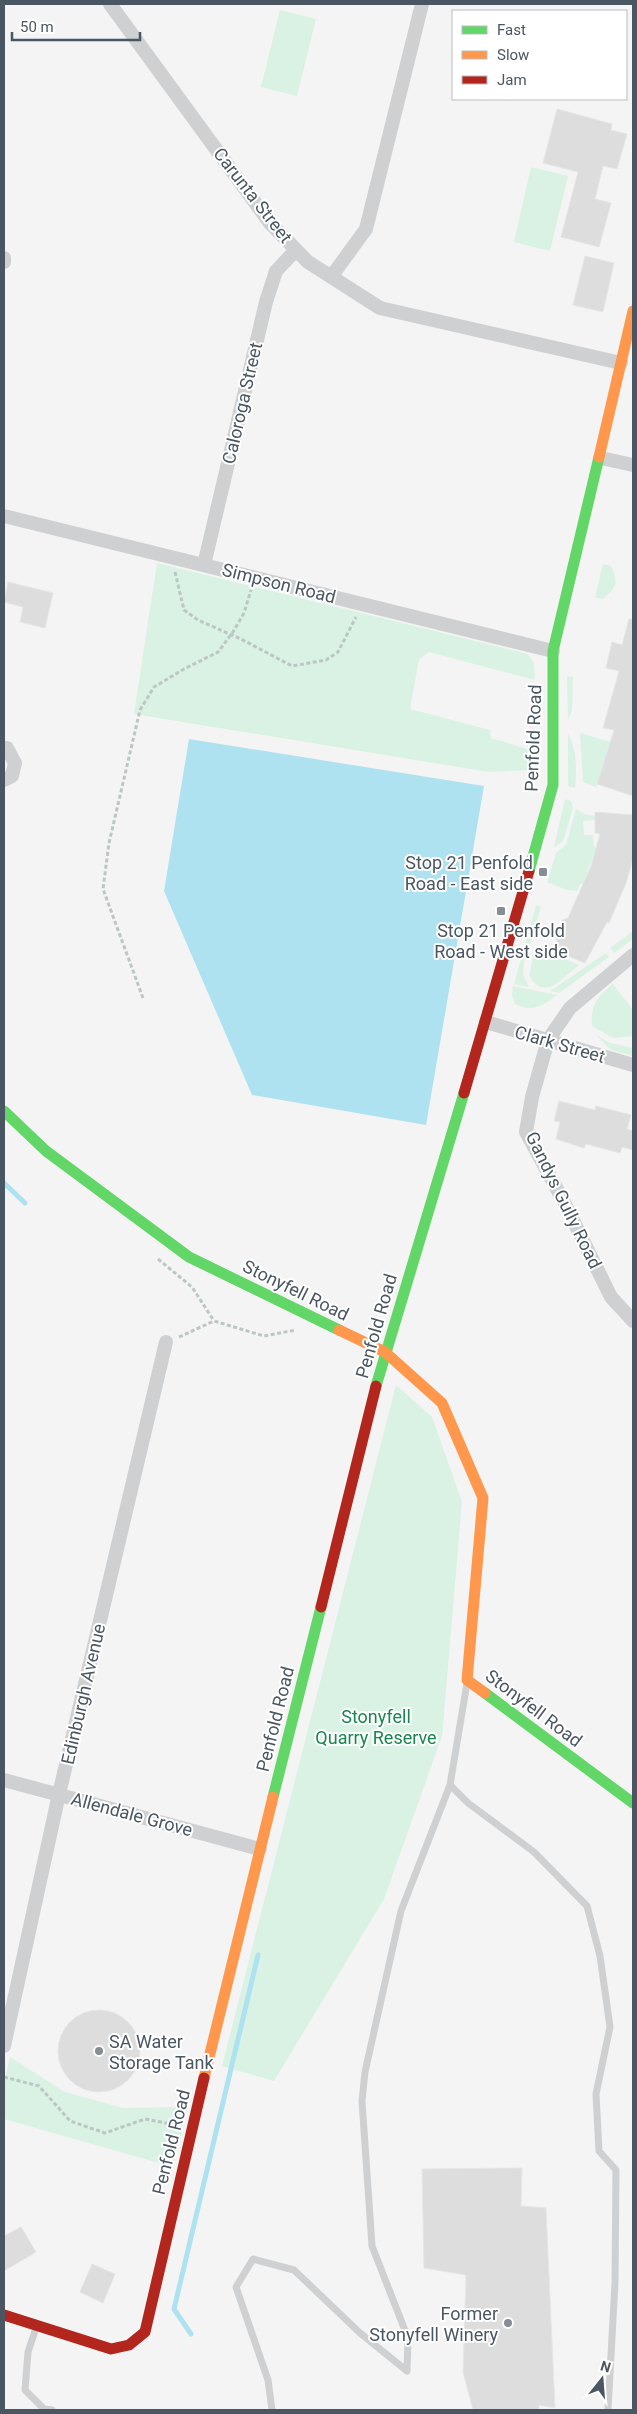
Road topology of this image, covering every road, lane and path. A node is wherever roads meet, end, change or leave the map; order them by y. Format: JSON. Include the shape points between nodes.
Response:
{"nodes":[{"id":1,"x":110,"y":4,"type":"edge"},
{"id":2,"x":422,"y":4,"type":"edge"},
{"id":3,"x":296,"y":250,"type":"junction"},
{"id":4,"x":4,"y":258,"type":"edge"},
{"id":5,"x":4,"y":262,"type":"edge"},
{"id":6,"x":331,"y":277,"type":"junction"},
{"id":7,"x":633,"y":312,"type":"edge"},
{"id":8,"x":621,"y":364,"type":"junction"},
{"id":9,"x":600,"y":458,"type":"junction"},
{"id":10,"x":633,"y":465,"type":"edge"},
{"id":11,"x":4,"y":516,"type":"edge"},
{"id":12,"x":204,"y":565,"type":"junction"},
{"id":13,"x":174,"y":568,"type":"dead end"},
{"id":14,"x":252,"y":587,"type":"dead end"},
{"id":15,"x":357,"y":612,"type":"dead end"},
{"id":16,"x":231,"y":634,"type":"junction"},
{"id":17,"x":554,"y":651,"type":"junction"},
{"id":18,"x":4,"y":748,"type":"edge"},
{"id":19,"x":4,"y":780,"type":"edge"},
{"id":20,"x":633,"y":954,"type":"edge"},
{"id":21,"x":143,"y":998,"type":"dead end"},
{"id":22,"x":486,"y":1022,"type":"junction"},
{"id":23,"x":548,"y":1040,"type":"junction"},
{"id":24,"x":633,"y":1065,"type":"edge"},
{"id":25,"x":4,"y":1110,"type":"edge"},
{"id":26,"x":157,"y":1258,"type":"dead end"},
{"id":27,"x":214,"y":1321,"type":"junction"},
{"id":28,"x":633,"y":1321,"type":"edge"},
{"id":29,"x":300,"y":1329,"type":"dead end"},
{"id":30,"x":166,"y":1342,"type":"joint"},
{"id":31,"x":385,"y":1352,"type":"junction"},
{"id":32,"x":468,"y":1680,"type":"junction"},
{"id":33,"x":4,"y":1780,"type":"edge"},
{"id":34,"x":450,"y":1785,"type":"junction"},
{"id":35,"x":59,"y":1794,"type":"junction"},
{"id":36,"x":633,"y":1803,"type":"edge"},
{"id":37,"x":260,"y":1849,"type":"junction"},
{"id":38,"x":4,"y":2046,"type":"edge"},
{"id":39,"x":4,"y":2077,"type":"edge"},
{"id":40,"x":192,"y":2127,"type":"junction"},
{"id":41,"x":4,"y":2315,"type":"edge"},
{"id":42,"x":36,"y":2325,"type":"junction"},
{"id":43,"x":52,"y":2410,"type":"edge"},
{"id":44,"x":272,"y":2410,"type":"edge"},
{"id":45,"x":608,"y":2410,"type":"edge"}],
"edges":[{"from":1,"to":3,"type":"street","name":"Carunta Street","via":[[270,223]]},
{"from":2,"to":6,"type":"street","via":[[366,229]]},
{"from":3,"to":6,"type":"street","name":"Carunta Street"},
{"from":3,"to":12,"type":"street","name":"Caloroga Street","via":[[276,271],[266,302]]},
{"from":4,"to":5,"type":"street"},
{"from":6,"to":8,"type":"street","name":"Carunta Street","via":[[380,308]]},
{"from":7,"to":8,"type":"street","name":"Penfold Road"},
{"from":8,"to":9,"type":"street","name":"Penfold Road"},
{"from":9,"to":10,"type":"street"},
{"from":9,"to":17,"type":"street","name":"Penfold Road"},
{"from":11,"to":12,"type":"street","name":"Simpson Road"},
{"from":12,"to":17,"type":"street","name":"Simpson Road"},
{"from":13,"to":16,"type":"path","via":[[184,610],[198,620]]},
{"from":14,"to":16,"type":"path","via":[[244,613]]},
{"from":15,"to":16,"type":"path","via":[[338,652],[326,660],[292,666]]},
{"from":16,"to":21,"type":"path","via":[[218,652],[154,688],[140,710],[109,843],[103,889]]},
{"from":17,"to":22,"type":"street","name":"Penfold Road","via":[[553,785]]},
{"from":18,"to":19,"type":"street","via":[[15,763],[12,776]]},
{"from":20,"to":23,"type":"street","name":"Gandys Gully Road","via":[[570,1008]]},
{"from":22,"to":23,"type":"street","name":"Clark Street"},
{"from":22,"to":31,"type":"street","name":"Penfold Road"},
{"from":23,"to":24,"type":"street","name":"Clark Street"},
{"from":23,"to":28,"type":"street","name":"Gandys Gully Road","via":[[526,1132],[611,1297]]},
{"from":25,"to":31,"type":"street","name":"Stonyfell Road","via":[[46,1151],[189,1257]]},
{"from":26,"to":27,"type":"path","via":[[192,1287]]},
{"from":27,"to":29,"type":"path","via":[[264,1336]]},
{"from":27,"to":30,"type":"path"},
{"from":30,"to":35,"type":"street","name":"Edinburgh Avenue"},
{"from":31,"to":32,"type":"street","name":"Stonyfell Road","via":[[442,1403],[484,1498]]},
{"from":31,"to":37,"type":"street","name":"Penfold Road"},
{"from":32,"to":34,"type":"lane"},
{"from":32,"to":36,"type":"street","name":"Stonyfell Road"},
{"from":33,"to":35,"type":"street","name":"Allendale Grove"},
{"from":34,"to":44,"type":"lane","via":[[401,1911],[365,2072],[362,2101],[372,2246],[408,2338],[407,2371],[360,2333],[294,2270],[253,2259],[236,2287],[268,2380]]},
{"from":34,"to":45,"type":"lane","via":[[468,1803],[534,1852],[587,1906],[600,1956],[610,2027],[596,2094],[599,2151],[616,2170],[616,2282]]},
{"from":35,"to":37,"type":"street","name":"Allendale Grove"},
{"from":35,"to":38,"type":"street","name":"Edinburgh Avenue"},
{"from":37,"to":40,"type":"street","name":"Penfold Road"},
{"from":39,"to":40,"type":"path","via":[[39,2086],[70,2120],[105,2134],[146,2119]]},
{"from":40,"to":42,"type":"street","name":"Penfold Road","via":[[145,2332],[128,2345],[111,2349]]},
{"from":41,"to":42,"type":"street"},
{"from":42,"to":43,"type":"lane","via":[[28,2352],[25,2390],[44,2408]]}]}
